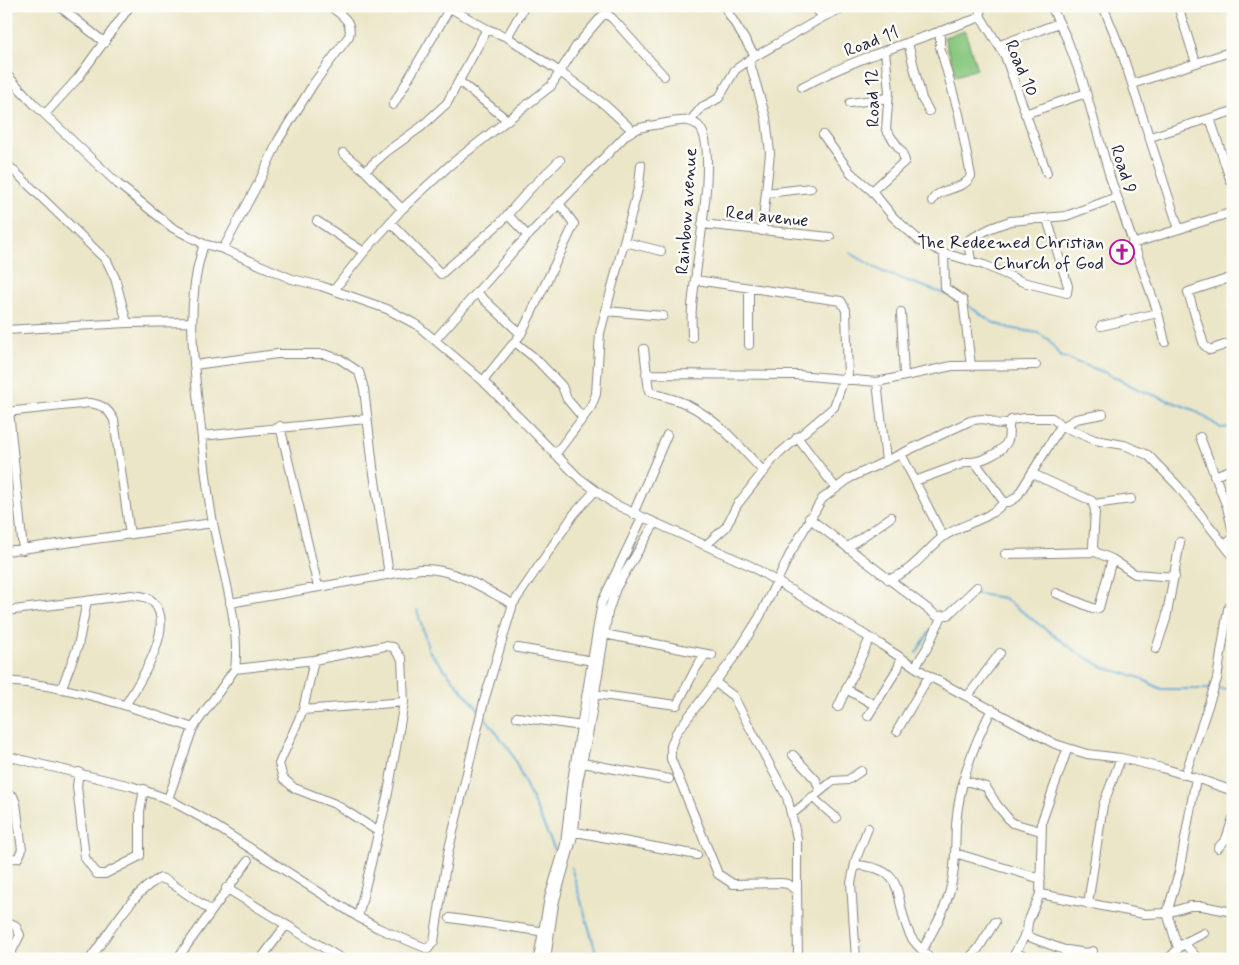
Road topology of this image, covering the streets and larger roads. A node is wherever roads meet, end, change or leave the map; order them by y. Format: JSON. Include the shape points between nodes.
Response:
{"nodes":[{"id":1,"x":59,"y":6,"type":"edge"},
{"id":2,"x":130,"y":6,"type":"edge"},
{"id":3,"x":330,"y":6,"type":"edge"},
{"id":4,"x":525,"y":6,"type":"edge"},
{"id":5,"x":724,"y":6,"type":"edge"},
{"id":6,"x":814,"y":6,"type":"edge"},
{"id":7,"x":847,"y":6,"type":"edge"},
{"id":8,"x":979,"y":6,"type":"edge"},
{"id":9,"x":1051,"y":6,"type":"edge"},
{"id":10,"x":1103,"y":6,"type":"edge"},
{"id":11,"x":1178,"y":6,"type":"edge"},
{"id":12,"x":450,"y":7,"type":"edge"},
{"id":13,"x":981,"y":17,"type":"junction"},
{"id":14,"x":823,"y":18,"type":"junction"},
{"id":15,"x":1059,"y":23,"type":"junction"},
{"id":16,"x":487,"y":29,"type":"junction"},
{"id":17,"x":940,"y":31,"type":"junction"},
{"id":18,"x":507,"y":37,"type":"junction"},
{"id":19,"x":908,"y":42,"type":"junction"},
{"id":20,"x":106,"y":43,"type":"junction"},
{"id":21,"x":1000,"y":45,"type":"junction"},
{"id":22,"x":885,"y":51,"type":"junction"},
{"id":23,"x":1233,"y":51,"type":"edge"},
{"id":24,"x":752,"y":58,"type":"junction"},
{"id":25,"x":1196,"y":63,"type":"junction"},
{"id":26,"x":560,"y":72,"type":"junction"},
{"id":27,"x":6,"y":74,"type":"edge"},
{"id":28,"x":664,"y":76,"type":"dead end"},
{"id":29,"x":460,"y":82,"type":"junction"},
{"id":30,"x":1132,"y":84,"type":"junction"},
{"id":31,"x":802,"y":87,"type":"dead end"},
{"id":32,"x":1086,"y":93,"type":"junction"},
{"id":33,"x":888,"y":98,"type":"junction"},
{"id":34,"x":850,"y":103,"type":"dead end"},
{"id":35,"x":393,"y":105,"type":"dead end"},
{"id":36,"x":929,"y":111,"type":"dead end"},
{"id":37,"x":1233,"y":111,"type":"edge"},
{"id":38,"x":46,"y":114,"type":"junction"},
{"id":39,"x":1025,"y":114,"type":"junction"},
{"id":40,"x":1210,"y":118,"type":"junction"},
{"id":41,"x":506,"y":120,"type":"junction"},
{"id":42,"x":690,"y":121,"type":"junction"},
{"id":43,"x":632,"y":130,"type":"junction"},
{"id":44,"x":823,"y":135,"type":"dead end"},
{"id":45,"x":1150,"y":137,"type":"junction"},
{"id":46,"x":343,"y":153,"type":"dead end"},
{"id":47,"x":560,"y":160,"type":"dead end"},
{"id":48,"x":6,"y":163,"type":"edge"},
{"id":49,"x":641,"y":164,"type":"dead end"},
{"id":50,"x":366,"y":172,"type":"junction"},
{"id":51,"x":1047,"y":173,"type":"dead end"},
{"id":52,"x":6,"y":175,"type":"edge"},
{"id":53,"x":18,"y":175,"type":"junction"},
{"id":54,"x":1230,"y":182,"type":"dead end"},
{"id":55,"x":811,"y":188,"type":"dead end"},
{"id":56,"x":872,"y":191,"type":"junction"},
{"id":57,"x":766,"y":192,"type":"junction"},
{"id":58,"x":1117,"y":197,"type":"junction"},
{"id":59,"x":932,"y":201,"type":"dead end"},
{"id":60,"x":559,"y":203,"type":"junction"},
{"id":61,"x":402,"y":209,"type":"junction"},
{"id":62,"x":1233,"y":212,"type":"edge"},
{"id":63,"x":508,"y":215,"type":"junction"},
{"id":64,"x":1048,"y":219,"type":"junction"},
{"id":65,"x":317,"y":221,"type":"dead end"},
{"id":66,"x":390,"y":222,"type":"junction"},
{"id":67,"x":702,"y":224,"type":"junction"},
{"id":68,"x":1179,"y":229,"type":"junction"},
{"id":69,"x":762,"y":231,"type":"junction"},
{"id":70,"x":528,"y":236,"type":"junction"},
{"id":71,"x":830,"y":237,"type":"dead end"},
{"id":72,"x":624,"y":242,"type":"junction"},
{"id":73,"x":204,"y":244,"type":"junction"},
{"id":74,"x":1132,"y":244,"type":"junction"},
{"id":75,"x":224,"y":249,"type":"junction"},
{"id":76,"x":661,"y":250,"type":"dead end"},
{"id":77,"x":364,"y":252,"type":"junction"},
{"id":78,"x":944,"y":253,"type":"junction"},
{"id":79,"x":971,"y":261,"type":"junction"},
{"id":80,"x":1233,"y":277,"type":"edge"},
{"id":81,"x":696,"y":280,"type":"junction"},
{"id":82,"x":749,"y":288,"type":"junction"},
{"id":83,"x":334,"y":290,"type":"junction"},
{"id":84,"x":477,"y":293,"type":"junction"},
{"id":85,"x":606,"y":311,"type":"junction"},
{"id":86,"x":901,"y":312,"type":"dead end"},
{"id":87,"x":1158,"y":313,"type":"junction"},
{"id":88,"x":663,"y":316,"type":"dead end"},
{"id":89,"x":190,"y":322,"type":"junction"},
{"id":90,"x":127,"y":323,"type":"junction"},
{"id":91,"x":1101,"y":326,"type":"dead end"},
{"id":92,"x":6,"y":330,"type":"edge"},
{"id":93,"x":521,"y":334,"type":"junction"},
{"id":94,"x":692,"y":338,"type":"dead end"},
{"id":95,"x":435,"y":340,"type":"junction"},
{"id":96,"x":515,"y":342,"type":"junction"},
{"id":97,"x":1164,"y":342,"type":"dead end"},
{"id":98,"x":1233,"y":342,"type":"edge"},
{"id":99,"x":749,"y":345,"type":"dead end"},
{"id":100,"x":644,"y":349,"type":"dead end"},
{"id":101,"x":194,"y":364,"type":"junction"},
{"id":102,"x":1036,"y":365,"type":"dead end"},
{"id":103,"x":971,"y":366,"type":"junction"},
{"id":104,"x":646,"y":374,"type":"junction"},
{"id":105,"x":904,"y":376,"type":"junction"},
{"id":106,"x":846,"y":378,"type":"junction"},
{"id":107,"x":483,"y":381,"type":"junction"},
{"id":108,"x":878,"y":382,"type":"junction"},
{"id":109,"x":8,"y":411,"type":"edge"},
{"id":110,"x":1103,"y":414,"type":"dead end"},
{"id":111,"x":583,"y":418,"type":"junction"},
{"id":112,"x":366,"y":419,"type":"junction"},
{"id":113,"x":1010,"y":422,"type":"junction"},
{"id":114,"x":280,"y":426,"type":"junction"},
{"id":115,"x":1064,"y":427,"type":"junction"},
{"id":116,"x":202,"y":436,"type":"junction"},
{"id":117,"x":668,"y":436,"type":"dead end"},
{"id":118,"x":1200,"y":437,"type":"dead end"},
{"id":119,"x":797,"y":438,"type":"junction"},
{"id":120,"x":901,"y":454,"type":"junction"},
{"id":121,"x":555,"y":455,"type":"junction"},
{"id":122,"x":886,"y":461,"type":"junction"},
{"id":123,"x":974,"y":462,"type":"junction"},
{"id":124,"x":1233,"y":469,"type":"edge"},
{"id":125,"x":764,"y":472,"type":"junction"},
{"id":126,"x":1033,"y":474,"type":"junction"},
{"id":127,"x":1214,"y":476,"type":"junction"},
{"id":128,"x":915,"y":481,"type":"junction"},
{"id":129,"x":835,"y":486,"type":"junction"},
{"id":130,"x":594,"y":491,"type":"junction"},
{"id":131,"x":1131,"y":500,"type":"dead end"},
{"id":132,"x":1004,"y":502,"type":"junction"},
{"id":133,"x":1094,"y":504,"type":"junction"},
{"id":134,"x":633,"y":514,"type":"junction"},
{"id":135,"x":891,"y":516,"type":"dead end"},
{"id":136,"x":642,"y":518,"type":"junction"},
{"id":137,"x":809,"y":518,"type":"junction"},
{"id":138,"x":213,"y":523,"type":"junction"},
{"id":139,"x":655,"y":523,"type":"junction"},
{"id":140,"x":1233,"y":532,"type":"edge"},
{"id":141,"x":130,"y":535,"type":"junction"},
{"id":142,"x":943,"y":537,"type":"junction"},
{"id":143,"x":1233,"y":538,"type":"edge"},
{"id":144,"x":1180,"y":542,"type":"dead end"},
{"id":145,"x":1229,"y":544,"type":"edge"},
{"id":146,"x":706,"y":545,"type":"junction"},
{"id":147,"x":848,"y":547,"type":"junction"},
{"id":148,"x":23,"y":550,"type":"junction"},
{"id":149,"x":6,"y":551,"type":"edge"},
{"id":150,"x":1095,"y":552,"type":"junction"},
{"id":151,"x":1005,"y":554,"type":"dead end"},
{"id":152,"x":1233,"y":556,"type":"edge"},
{"id":153,"x":1112,"y":559,"type":"junction"},
{"id":154,"x":390,"y":575,"type":"junction"},
{"id":155,"x":1175,"y":577,"type":"junction"},
{"id":156,"x":888,"y":579,"type":"junction"},
{"id":157,"x":777,"y":582,"type":"junction"},
{"id":158,"x":977,"y":587,"type":"dead end"},
{"id":159,"x":318,"y":588,"type":"junction"},
{"id":160,"x":1056,"y":593,"type":"dead end"},
{"id":161,"x":1233,"y":600,"type":"edge"},
{"id":162,"x":87,"y":601,"type":"junction"},
{"id":163,"x":230,"y":603,"type":"junction"},
{"id":164,"x":512,"y":604,"type":"junction"},
{"id":165,"x":6,"y":612,"type":"edge"},
{"id":166,"x":940,"y":618,"type":"junction"},
{"id":167,"x":604,"y":634,"type":"junction"},
{"id":168,"x":870,"y":638,"type":"junction"},
{"id":169,"x":518,"y":648,"type":"dead end"},
{"id":170,"x":1156,"y":649,"type":"dead end"},
{"id":171,"x":1000,"y":654,"type":"dead end"},
{"id":172,"x":901,"y":658,"type":"junction"},
{"id":173,"x":314,"y":660,"type":"junction"},
{"id":174,"x":593,"y":661,"type":"junction"},
{"id":175,"x":915,"y":667,"type":"junction"},
{"id":176,"x":235,"y":669,"type":"junction"},
{"id":177,"x":929,"y":676,"type":"junction"},
{"id":178,"x":6,"y":681,"type":"edge"},
{"id":179,"x":716,"y":683,"type":"junction"},
{"id":180,"x":62,"y":687,"type":"junction"},
{"id":181,"x":846,"y":689,"type":"junction"},
{"id":182,"x":594,"y":694,"type":"junction"},
{"id":183,"x":968,"y":696,"type":"junction"},
{"id":184,"x":404,"y":702,"type":"junction"},
{"id":185,"x":126,"y":704,"type":"junction"},
{"id":186,"x":874,"y":705,"type":"junction"},
{"id":187,"x":838,"y":707,"type":"dead end"},
{"id":188,"x":992,"y":709,"type":"junction"},
{"id":189,"x":303,"y":710,"type":"junction"},
{"id":190,"x":868,"y":716,"type":"dead end"},
{"id":191,"x":517,"y":717,"type":"dead end"},
{"id":192,"x":582,"y":726,"type":"junction"},
{"id":193,"x":193,"y":728,"type":"junction"},
{"id":194,"x":897,"y":731,"type":"dead end"},
{"id":195,"x":1067,"y":750,"type":"junction"},
{"id":196,"x":793,"y":755,"type":"dead end"},
{"id":197,"x":6,"y":756,"type":"edge"},
{"id":198,"x":1122,"y":758,"type":"junction"},
{"id":199,"x":583,"y":763,"type":"junction"},
{"id":200,"x":861,"y":771,"type":"dead end"},
{"id":201,"x":79,"y":772,"type":"junction"},
{"id":202,"x":1185,"y":775,"type":"junction"},
{"id":203,"x":1196,"y":778,"type":"junction"},
{"id":204,"x":669,"y":779,"type":"dead end"},
{"id":205,"x":963,"y":780,"type":"junction"},
{"id":206,"x":144,"y":789,"type":"junction"},
{"id":207,"x":820,"y":791,"type":"junction"},
{"id":208,"x":1233,"y":791,"type":"edge"},
{"id":209,"x":6,"y":794,"type":"edge"},
{"id":210,"x":812,"y":797,"type":"junction"},
{"id":211,"x":168,"y":800,"type":"junction"},
{"id":212,"x":792,"y":814,"type":"junction"},
{"id":213,"x":836,"y":818,"type":"dead end"},
{"id":214,"x":1233,"y":818,"type":"edge"},
{"id":215,"x":868,"y":828,"type":"dead end"},
{"id":216,"x":1041,"y":830,"type":"junction"},
{"id":217,"x":570,"y":831,"type":"junction"},
{"id":218,"x":379,"y":832,"type":"junction"},
{"id":219,"x":1218,"y":848,"type":"dead end"},
{"id":220,"x":955,"y":853,"type":"junction"},
{"id":221,"x":697,"y":855,"type":"dead end"},
{"id":222,"x":6,"y":859,"type":"edge"},
{"id":223,"x":248,"y":861,"type":"dead end"},
{"id":224,"x":855,"y":865,"type":"junction"},
{"id":225,"x":1041,"y":879,"type":"junction"},
{"id":226,"x":226,"y":888,"type":"junction"},
{"id":227,"x":797,"y":891,"type":"junction"},
{"id":228,"x":1040,"y":894,"type":"junction"},
{"id":229,"x":1088,"y":904,"type":"junction"},
{"id":230,"x":210,"y":910,"type":"junction"},
{"id":231,"x":1167,"y":912,"type":"junction"},
{"id":232,"x":1233,"y":912,"type":"edge"},
{"id":233,"x":358,"y":917,"type":"junction"},
{"id":234,"x":450,"y":918,"type":"dead end"},
{"id":235,"x":6,"y":922,"type":"edge"},
{"id":236,"x":995,"y":922,"type":"dead end"},
{"id":237,"x":286,"y":925,"type":"junction"},
{"id":238,"x":546,"y":932,"type":"junction"},
{"id":239,"x":1204,"y":934,"type":"dead end"},
{"id":240,"x":1024,"y":935,"type":"junction"},
{"id":241,"x":1181,"y":946,"type":"junction"},
{"id":242,"x":923,"y":950,"type":"junction"},
{"id":243,"x":1094,"y":951,"type":"dead end"},
{"id":244,"x":1065,"y":955,"type":"edge"},
{"id":245,"x":1014,"y":956,"type":"edge"},
{"id":246,"x":8,"y":959,"type":"edge"},
{"id":247,"x":90,"y":959,"type":"edge"},
{"id":248,"x":177,"y":959,"type":"edge"},
{"id":249,"x":262,"y":959,"type":"edge"},
{"id":250,"x":342,"y":959,"type":"edge"},
{"id":251,"x":538,"y":959,"type":"edge"},
{"id":252,"x":546,"y":959,"type":"edge"},
{"id":253,"x":798,"y":959,"type":"edge"},
{"id":254,"x":856,"y":959,"type":"edge"},
{"id":255,"x":930,"y":959,"type":"edge"},
{"id":256,"x":968,"y":959,"type":"edge"},
{"id":257,"x":1031,"y":959,"type":"edge"},
{"id":258,"x":1168,"y":959,"type":"edge"},
{"id":259,"x":1198,"y":959,"type":"edge"}],
"edges":[{"from":1,"to":20,"type":"street"},
{"from":2,"to":20,"type":"street"},
{"from":3,"to":75,"type":"street","via":[[349,22],[349,36],[278,139]]},
{"from":4,"to":18,"type":"street"},
{"from":5,"to":24,"type":"street"},
{"from":6,"to":14,"type":"street"},
{"from":7,"to":14,"type":"street"},
{"from":8,"to":13,"type":"street","name":"Road 10"},
{"from":9,"to":15,"type":"street","name":"Road 9"},
{"from":10,"to":30,"type":"street"},
{"from":11,"to":25,"type":"street"},
{"from":12,"to":16,"type":"street"},
{"from":12,"to":35,"type":"street"},
{"from":13,"to":17,"type":"street","name":"Road 11"},
{"from":13,"to":21,"type":"street","name":"Road 10"},
{"from":14,"to":24,"type":"street"},
{"from":15,"to":21,"type":"street"},
{"from":15,"to":32,"type":"street","name":"Road 9"},
{"from":16,"to":18,"type":"street"},
{"from":16,"to":29,"type":"street"},
{"from":17,"to":19,"type":"street","name":"Road 11"},
{"from":17,"to":59,"type":"street","via":[[940,47],[959,114],[971,176],[967,182],[937,195]]},
{"from":18,"to":26,"type":"street"},
{"from":19,"to":22,"type":"street","name":"Road 11"},
{"from":19,"to":36,"type":"street","via":[[922,99]]},
{"from":20,"to":38,"type":"street"},
{"from":21,"to":39,"type":"street","name":"Road 10"},
{"from":22,"to":31,"type":"street","name":"Road 11"},
{"from":22,"to":33,"type":"street","name":"Road 12"},
{"from":23,"to":25,"type":"street"},
{"from":24,"to":42,"type":"street","via":[[736,70],[719,98],[702,107]]},
{"from":24,"to":57,"type":"street","via":[[766,118],[770,166]]},
{"from":25,"to":30,"type":"street"},
{"from":26,"to":28,"type":"street","via":[[577,45],[606,14]]},
{"from":26,"to":41,"type":"street","via":[[551,86]]},
{"from":26,"to":43,"type":"street"},
{"from":27,"to":38,"type":"street"},
{"from":29,"to":41,"type":"street"},
{"from":29,"to":50,"type":"street","via":[[439,111],[386,152]]},
{"from":30,"to":45,"type":"street"},
{"from":32,"to":39,"type":"street","name":"Road 10"},
{"from":32,"to":58,"type":"street","name":"Road 9"},
{"from":33,"to":34,"type":"street"},
{"from":33,"to":56,"type":"street","name":"Road 12","via":[[886,130],[902,152],[904,161]]},
{"from":37,"to":40,"type":"street"},
{"from":38,"to":73,"type":"street","via":[[118,184],[160,219]]},
{"from":39,"to":51,"type":"street","name":"Road 10"},
{"from":40,"to":45,"type":"street"},
{"from":40,"to":54,"type":"street"},
{"from":41,"to":61,"type":"street"},
{"from":42,"to":43,"type":"street"},
{"from":42,"to":67,"type":"street","name":"Rainbow avenue","via":[[702,130],[706,141]]},
{"from":43,"to":60,"type":"street"},
{"from":44,"to":56,"type":"street","via":[[851,174]]},
{"from":45,"to":68,"type":"street"},
{"from":46,"to":50,"type":"street"},
{"from":47,"to":63,"type":"street"},
{"from":48,"to":53,"type":"street"},
{"from":49,"to":72,"type":"street","via":[[639,185]]},
{"from":50,"to":61,"type":"street"},
{"from":52,"to":53,"type":"street"},
{"from":53,"to":90,"type":"street","via":[[107,261]]},
{"from":55,"to":57,"type":"street"},
{"from":56,"to":78,"type":"street","via":[[888,212],[920,241]]},
{"from":57,"to":69,"type":"street"},
{"from":58,"to":64,"type":"street","via":[[1077,213]]},
{"from":58,"to":74,"type":"street","name":"Road 9"},
{"from":60,"to":70,"type":"street"},
{"from":60,"to":93,"type":"street","via":[[574,224]]},
{"from":61,"to":66,"type":"street"},
{"from":62,"to":68,"type":"street"},
{"from":63,"to":66,"type":"street","via":[[441,274]]},
{"from":63,"to":70,"type":"street"},
{"from":64,"to":79,"type":"street","via":[[1010,221],[974,236],[968,242]]},
{"from":64,"to":79,"type":"street","via":[[1068,286],[1067,293],[1024,282]]},
{"from":65,"to":77,"type":"street"},
{"from":66,"to":77,"type":"street"},
{"from":67,"to":69,"type":"street","name":"Red avenue"},
{"from":67,"to":81,"type":"street","name":"Rainbow avenue"},
{"from":68,"to":74,"type":"street"},
{"from":69,"to":71,"type":"street","name":"Red avenue"},
{"from":70,"to":84,"type":"street"},
{"from":72,"to":76,"type":"street"},
{"from":72,"to":85,"type":"street"},
{"from":73,"to":75,"type":"street"},
{"from":73,"to":89,"type":"street","via":[[198,260]]},
{"from":74,"to":87,"type":"street","name":"Road 9"},
{"from":75,"to":83,"type":"street","via":[[292,279]]},
{"from":77,"to":83,"type":"street"},
{"from":78,"to":79,"type":"street"},
{"from":78,"to":103,"type":"street","via":[[945,288],[961,298]]},
{"from":80,"to":98,"type":"street","via":[[1189,291],[1188,295],[1204,345],[1210,350]]},
{"from":81,"to":82,"type":"street"},
{"from":81,"to":94,"type":"street","name":"Rainbow avenue"},
{"from":82,"to":99,"type":"street"},
{"from":82,"to":106,"type":"street","via":[[841,300],[846,310]]},
{"from":83,"to":95,"type":"street","via":[[402,315]]},
{"from":84,"to":93,"type":"street"},
{"from":84,"to":95,"type":"street"},
{"from":85,"to":88,"type":"street"},
{"from":85,"to":111,"type":"street","via":[[600,333],[596,394]]},
{"from":86,"to":105,"type":"street"},
{"from":87,"to":91,"type":"street"},
{"from":87,"to":97,"type":"street","name":"Road 9"},
{"from":89,"to":90,"type":"street"},
{"from":89,"to":101,"type":"street"},
{"from":90,"to":92,"type":"street"},
{"from":93,"to":96,"type":"street"},
{"from":95,"to":107,"type":"street"},
{"from":96,"to":107,"type":"street"},
{"from":96,"to":111,"type":"street","via":[[562,386],[566,399]]},
{"from":100,"to":104,"type":"street"},
{"from":101,"to":112,"type":"street","via":[[277,354],[324,354],[340,359],[353,366],[362,378]]},
{"from":101,"to":116,"type":"street"},
{"from":102,"to":103,"type":"street"},
{"from":103,"to":105,"type":"street","via":[[952,366]]},
{"from":104,"to":106,"type":"street","via":[[797,374]]},
{"from":104,"to":125,"type":"street","via":[[649,391],[673,398],[697,411],[731,435]]},
{"from":105,"to":108,"type":"street"},
{"from":106,"to":108,"type":"street"},
{"from":106,"to":119,"type":"street","via":[[834,407]]},
{"from":107,"to":121,"type":"street"},
{"from":108,"to":122,"type":"street"},
{"from":109,"to":141,"type":"street","via":[[90,403],[108,410],[114,420]]},
{"from":109,"to":148,"type":"street"},
{"from":110,"to":115,"type":"street","via":[[1076,419]]},
{"from":111,"to":121,"type":"street"},
{"from":112,"to":114,"type":"street"},
{"from":112,"to":154,"type":"street"},
{"from":113,"to":115,"type":"street","via":[[1025,418],[1052,418]]},
{"from":113,"to":120,"type":"street","via":[[970,421]]},
{"from":113,"to":123,"type":"street","via":[[1006,443],[1001,449]]},
{"from":114,"to":116,"type":"street"},
{"from":114,"to":159,"type":"street"},
{"from":115,"to":126,"type":"street","via":[[1059,429]]},
{"from":115,"to":145,"type":"street","via":[[1095,440],[1134,448],[1148,455]]},
{"from":116,"to":138,"type":"street"},
{"from":117,"to":134,"type":"street"},
{"from":118,"to":127,"type":"street"},
{"from":119,"to":125,"type":"street","via":[[774,458]]},
{"from":119,"to":129,"type":"street"},
{"from":120,"to":122,"type":"street"},
{"from":120,"to":128,"type":"street"},
{"from":121,"to":130,"type":"street"},
{"from":122,"to":129,"type":"street"},
{"from":123,"to":128,"type":"street"},
{"from":123,"to":132,"type":"street"},
{"from":124,"to":127,"type":"street"},
{"from":125,"to":146,"type":"street","via":[[737,505],[726,527]]},
{"from":126,"to":132,"type":"street","via":[[1017,496]]},
{"from":126,"to":133,"type":"street"},
{"from":127,"to":140,"type":"street"},
{"from":128,"to":142,"type":"street"},
{"from":129,"to":137,"type":"street","via":[[822,498]]},
{"from":130,"to":134,"type":"street"},
{"from":130,"to":164,"type":"street","via":[[574,514]]},
{"from":131,"to":133,"type":"street"},
{"from":132,"to":142,"type":"street","via":[[996,511]]},
{"from":133,"to":150,"type":"street"},
{"from":134,"to":136,"type":"street"},
{"from":135,"to":147,"type":"street"},
{"from":136,"to":139,"type":"street"},
{"from":136,"to":174,"type":"street","via":[[602,602]]},
{"from":137,"to":147,"type":"street"},
{"from":137,"to":157,"type":"street"},
{"from":138,"to":141,"type":"street"},
{"from":138,"to":163,"type":"street"},
{"from":139,"to":146,"type":"street"},
{"from":139,"to":167,"type":"street","via":[[616,588]]},
{"from":141,"to":148,"type":"street"},
{"from":142,"to":156,"type":"street","via":[[918,561]]},
{"from":143,"to":145,"type":"street"},
{"from":144,"to":155,"type":"street"},
{"from":145,"to":152,"type":"street"},
{"from":146,"to":157,"type":"street"},
{"from":147,"to":156,"type":"street"},
{"from":148,"to":149,"type":"street"},
{"from":150,"to":151,"type":"street"},
{"from":150,"to":153,"type":"street"},
{"from":153,"to":155,"type":"street","via":[[1135,574]]},
{"from":153,"to":160,"type":"street","via":[[1099,608]]},
{"from":154,"to":159,"type":"street"},
{"from":154,"to":164,"type":"street","via":[[420,569],[447,571]]},
{"from":155,"to":170,"type":"street"},
{"from":156,"to":166,"type":"street"},
{"from":157,"to":168,"type":"street"},
{"from":157,"to":179,"type":"street","via":[[759,618]]},
{"from":158,"to":166,"type":"street","via":[[954,611]]},
{"from":159,"to":163,"type":"street"},
{"from":161,"to":202,"type":"street","via":[[1228,609],[1216,679]]},
{"from":162,"to":165,"type":"street"},
{"from":162,"to":180,"type":"street","via":[[78,646]]},
{"from":162,"to":185,"type":"street","via":[[132,595],[146,597],[154,602],[158,612],[160,623],[154,655]]},
{"from":163,"to":176,"type":"street"},
{"from":164,"to":233,"type":"street","via":[[484,702],[448,853],[432,946],[423,948]]},
{"from":166,"to":175,"type":"street"},
{"from":167,"to":182,"type":"street"},
{"from":167,"to":182,"type":"street","via":[[709,654],[696,668],[677,705]]},
{"from":168,"to":172,"type":"street"},
{"from":168,"to":181,"type":"street"},
{"from":169,"to":174,"type":"street"},
{"from":171,"to":183,"type":"street"},
{"from":172,"to":175,"type":"street"},
{"from":172,"to":186,"type":"street"},
{"from":173,"to":176,"type":"street"},
{"from":173,"to":184,"type":"street","via":[[393,647],[402,660]]},
{"from":173,"to":189,"type":"street"},
{"from":174,"to":192,"type":"street"},
{"from":175,"to":177,"type":"street"},
{"from":176,"to":193,"type":"street"},
{"from":177,"to":183,"type":"street"},
{"from":177,"to":194,"type":"street"},
{"from":178,"to":180,"type":"street"},
{"from":179,"to":212,"type":"street","via":[[733,696],[787,796]]},
{"from":179,"to":227,"type":"street","via":[[673,738],[670,752],[673,767],[697,819],[710,858],[723,878],[740,885],[788,884]]},
{"from":180,"to":185,"type":"street"},
{"from":181,"to":186,"type":"street"},
{"from":181,"to":187,"type":"street"},
{"from":182,"to":199,"type":"street"},
{"from":183,"to":188,"type":"street"},
{"from":184,"to":189,"type":"street"},
{"from":184,"to":218,"type":"street"},
{"from":185,"to":193,"type":"street"},
{"from":186,"to":190,"type":"street"},
{"from":188,"to":195,"type":"street"},
{"from":188,"to":205,"type":"street"},
{"from":189,"to":218,"type":"street","via":[[280,758],[279,770],[283,778],[294,788],[335,804]]},
{"from":191,"to":192,"type":"street"},
{"from":192,"to":217,"type":"street"},
{"from":193,"to":211,"type":"street"},
{"from":195,"to":198,"type":"street"},
{"from":195,"to":216,"type":"street"},
{"from":196,"to":207,"type":"street","via":[[816,780]]},
{"from":197,"to":201,"type":"street"},
{"from":198,"to":202,"type":"street"},
{"from":198,"to":229,"type":"street","via":[[1103,805]]},
{"from":199,"to":204,"type":"street"},
{"from":199,"to":217,"type":"street"},
{"from":200,"to":207,"type":"street","via":[[848,780],[833,780]]},
{"from":201,"to":206,"type":"street"},
{"from":201,"to":206,"type":"street","via":[[77,786],[85,858],[98,874],[105,874],[141,854],[140,811]]},
{"from":202,"to":203,"type":"street"},
{"from":203,"to":208,"type":"street"},
{"from":203,"to":231,"type":"street","via":[[1179,872]]},
{"from":205,"to":216,"type":"street","via":[[986,787],[1012,823]]},
{"from":205,"to":220,"type":"street"},
{"from":206,"to":211,"type":"street"},
{"from":207,"to":210,"type":"street"},
{"from":209,"to":222,"type":"street","via":[[13,796],[16,802],[22,850],[18,858]]},
{"from":210,"to":212,"type":"street"},
{"from":210,"to":213,"type":"street"},
{"from":211,"to":233,"type":"street","via":[[206,820]]},
{"from":212,"to":227,"type":"street","via":[[798,852]]},
{"from":214,"to":219,"type":"street","via":[[1226,839]]},
{"from":215,"to":224,"type":"street"},
{"from":216,"to":225,"type":"street"},
{"from":217,"to":221,"type":"street"},
{"from":217,"to":238,"type":"street"},
{"from":218,"to":233,"type":"street"},
{"from":220,"to":225,"type":"street"},
{"from":220,"to":242,"type":"street","via":[[946,904]]},
{"from":223,"to":226,"type":"street"},
{"from":224,"to":242,"type":"street","via":[[873,866],[888,872],[896,887],[910,937]]},
{"from":224,"to":254,"type":"street","via":[[852,883]]},
{"from":225,"to":228,"type":"street"},
{"from":226,"to":230,"type":"street"},
{"from":226,"to":237,"type":"street"},
{"from":227,"to":253,"type":"street"},
{"from":228,"to":229,"type":"street"},
{"from":228,"to":240,"type":"street"},
{"from":229,"to":231,"type":"street","via":[[1144,914]]},
{"from":230,"to":247,"type":"street","via":[[168,881],[155,880],[138,896]]},
{"from":230,"to":248,"type":"street"},
{"from":231,"to":232,"type":"street","via":[[1190,906]]},
{"from":231,"to":241,"type":"street"},
{"from":234,"to":238,"type":"street"},
{"from":235,"to":246,"type":"street","via":[[15,925],[20,935]]},
{"from":236,"to":256,"type":"street","via":[[978,950]]},
{"from":237,"to":249,"type":"street"},
{"from":237,"to":250,"type":"street"},
{"from":238,"to":251,"type":"street"},
{"from":238,"to":252,"type":"street"},
{"from":239,"to":241,"type":"street"},
{"from":240,"to":244,"type":"street"},
{"from":240,"to":245,"type":"street"},
{"from":241,"to":258,"type":"street"},
{"from":241,"to":259,"type":"street"},
{"from":242,"to":255,"type":"street"},
{"from":243,"to":244,"type":"street","via":[[1087,954],[1070,950]]},
{"from":245,"to":257,"type":"street"}]}
